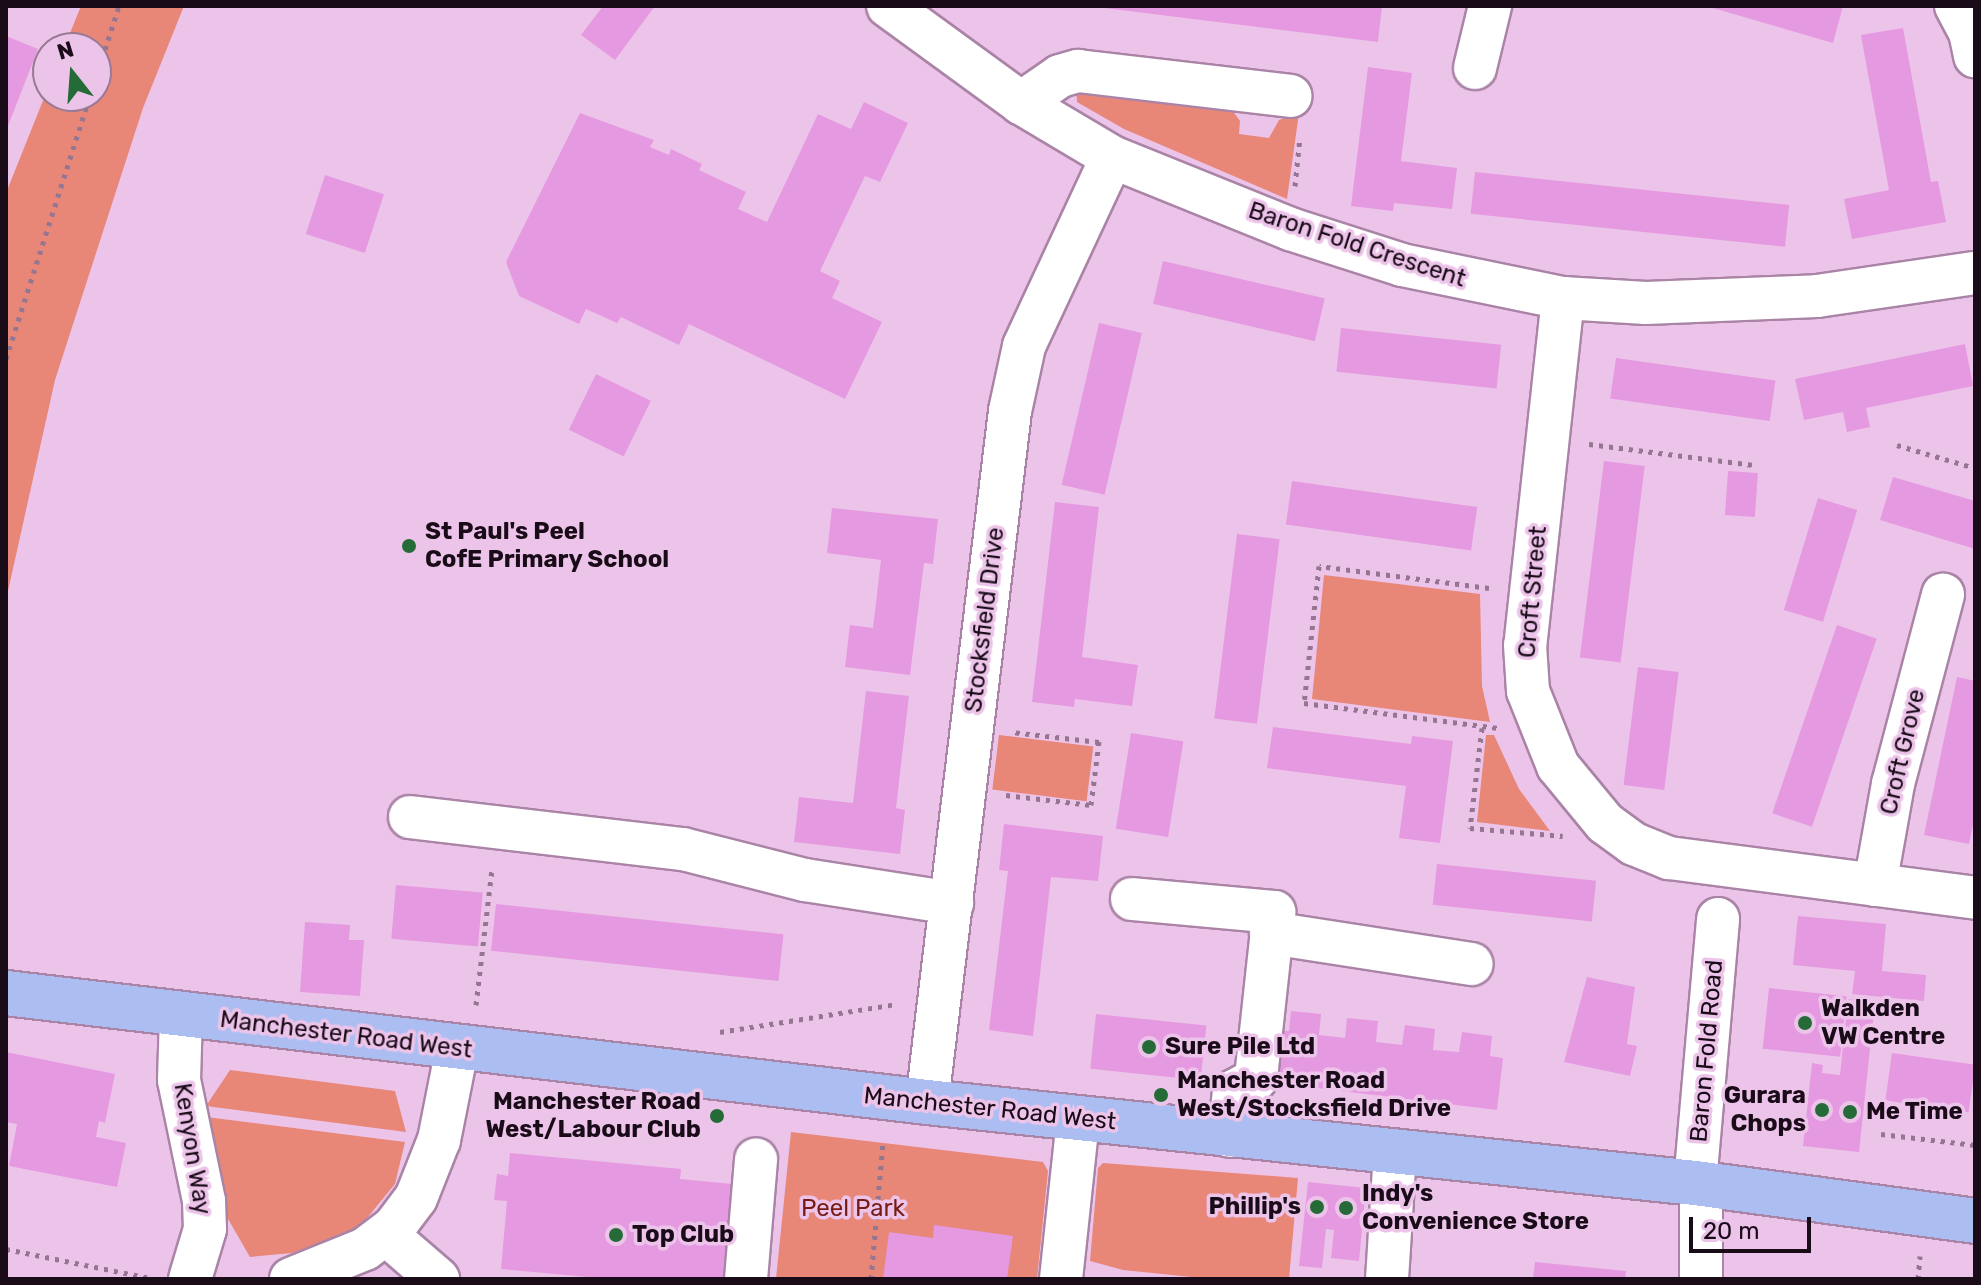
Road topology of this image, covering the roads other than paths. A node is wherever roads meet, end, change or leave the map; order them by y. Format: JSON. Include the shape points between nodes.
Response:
{"nodes":[{"id":1,"x":888,"y":6,"type":"edge"},
{"id":2,"x":1490,"y":6,"type":"edge"},
{"id":3,"x":1956,"y":6,"type":"edge"},
{"id":4,"x":1975,"y":56,"type":"edge"},
{"id":5,"x":1475,"y":68,"type":"dead end"},
{"id":6,"x":1021,"y":103,"type":"junction"},
{"id":7,"x":1269,"y":103,"type":"road end"},
{"id":8,"x":1112,"y":157,"type":"junction"},
{"id":9,"x":1975,"y":273,"type":"edge"},
{"id":10,"x":1563,"y":298,"type":"junction"},
{"id":11,"x":1948,"y":616,"type":"dead end"},
{"id":12,"x":410,"y":817,"type":"dead end"},
{"id":13,"x":1875,"y":885,"type":"junction"},
{"id":14,"x":1975,"y":898,"type":"edge"},
{"id":15,"x":1132,"y":899,"type":"dead end"},
{"id":16,"x":952,"y":903,"type":"junction"},
{"id":17,"x":1718,"y":919,"type":"dead end"},
{"id":18,"x":1271,"y":933,"type":"junction"},
{"id":19,"x":1472,"y":964,"type":"dead end"},
{"id":20,"x":6,"y":993,"type":"edge"},
{"id":21,"x":181,"y":1016,"type":"junction"},
{"id":22,"x":464,"y":1049,"type":"junction"},
{"id":23,"x":906,"y":1100,"type":"junction"},
{"id":24,"x":1078,"y":1119,"type":"junction"},
{"id":25,"x":1229,"y":1136,"type":"junction"},
{"id":26,"x":1395,"y":1153,"type":"junction"},
{"id":27,"x":756,"y":1159,"type":"dead end"},
{"id":28,"x":1698,"y":1184,"type":"junction"},
{"id":29,"x":1975,"y":1221,"type":"edge"},
{"id":30,"x":386,"y":1234,"type":"junction"},
{"id":31,"x":190,"y":1279,"type":"edge"},
{"id":32,"x":291,"y":1279,"type":"edge"},
{"id":33,"x":438,"y":1279,"type":"edge"},
{"id":34,"x":746,"y":1279,"type":"edge"},
{"id":35,"x":1061,"y":1279,"type":"edge"},
{"id":36,"x":1387,"y":1279,"type":"edge"},
{"id":37,"x":1701,"y":1279,"type":"edge"}],
"edges":[{"from":1,"to":6,"type":"street","name":"Baron Fold Crescent"},
{"from":2,"to":5,"type":"street"},
{"from":3,"to":4,"type":"street"},
{"from":6,"to":7,"type":"street","via":[[1060,76],[1078,71]]},
{"from":6,"to":8,"type":"street","name":"Baron Fold Crescent"},
{"from":8,"to":10,"type":"street","name":"Baron Fold Crescent","via":[[1290,229],[1402,265]]},
{"from":8,"to":16,"type":"street","name":"Stocksfield Drive","via":[[1024,346],[1010,411]]},
{"from":9,"to":10,"type":"street","name":"Baron Fold Crescent","via":[[1817,296],[1728,302]]},
{"from":10,"to":13,"type":"street","name":"Croft Street","via":[[1525,645],[1528,691],[1558,766],[1598,816],[1634,844],[1669,858]]},
{"from":11,"to":13,"type":"street","name":"Croft Grove","via":[[1893,784]]},
{"from":12,"to":16,"type":"street","via":[[683,849],[805,880]]},
{"from":13,"to":14,"type":"street","name":"Croft Street"},
{"from":15,"to":18,"type":"street","via":[[1274,912]]},
{"from":16,"to":23,"type":"street","name":"Stocksfield Drive","via":[[940,998]]},
{"from":17,"to":28,"type":"street","name":"Baron Fold Road"},
{"from":18,"to":19,"type":"street"},
{"from":18,"to":25,"type":"street","via":[[1256,1079],[1234,1091]]},
{"from":20,"to":21,"type":"main road","name":"Manchester Road West"},
{"from":21,"to":22,"type":"main road","name":"Manchester Road West"},
{"from":21,"to":31,"type":"street","name":"Kenyon Way","via":[[182,1108],[204,1201],[205,1229]]},
{"from":22,"to":23,"type":"main road","name":"Manchester Road West"},
{"from":22,"to":30,"type":"street","via":[[422,1184]]},
{"from":23,"to":24,"type":"main road","name":"Manchester Road West"},
{"from":24,"to":25,"type":"main road","name":"Manchester Road West"},
{"from":24,"to":35,"type":"street"},
{"from":25,"to":26,"type":"main road","name":"Manchester Road West"},
{"from":26,"to":28,"type":"main road","name":"Manchester Road West"},
{"from":26,"to":36,"type":"street"},
{"from":27,"to":34,"type":"street"},
{"from":28,"to":29,"type":"main road","name":"Manchester Road West"},
{"from":28,"to":37,"type":"street","name":"Baron Fold Road"},
{"from":30,"to":32,"type":"street","via":[[338,1262]]},
{"from":30,"to":33,"type":"street"}]}
